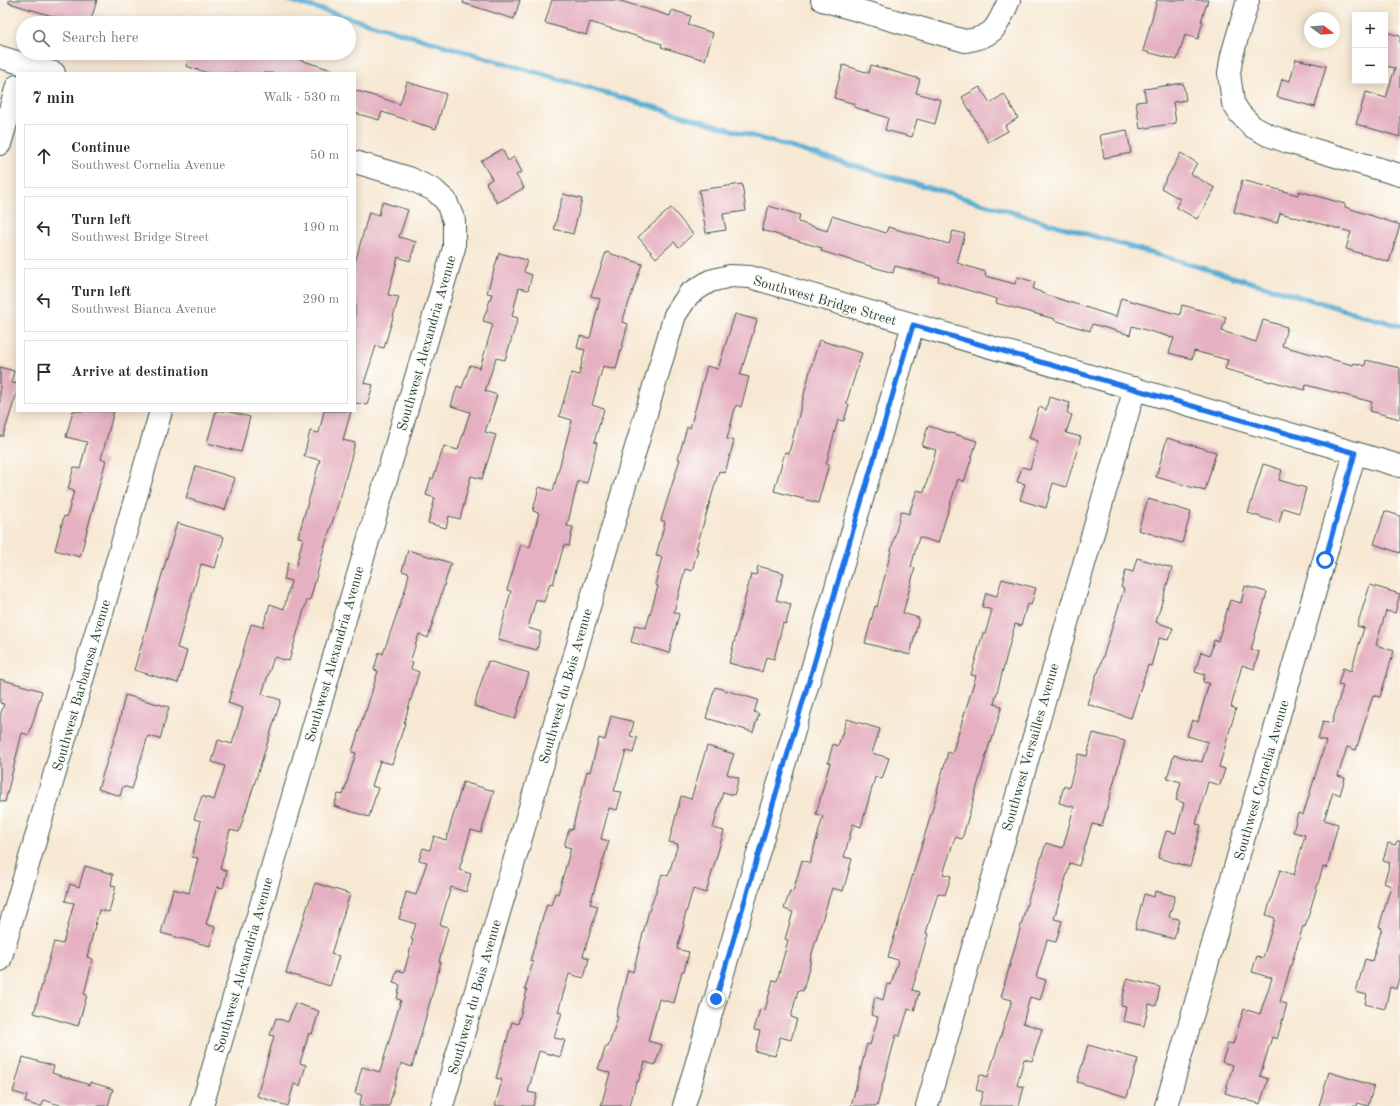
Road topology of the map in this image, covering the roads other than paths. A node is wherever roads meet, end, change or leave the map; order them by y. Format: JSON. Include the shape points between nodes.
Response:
{"nodes":[{"id":1,"x":822,"y":0,"type":"edge"},
{"id":2,"x":1009,"y":0,"type":"edge"},
{"id":3,"x":1248,"y":0,"type":"edge"},
{"id":4,"x":0,"y":57,"type":"edge"},
{"id":5,"x":22,"y":68,"type":"edge"},
{"id":6,"x":48,"y":72,"type":"edge"},
{"id":7,"x":16,"y":89,"type":"edge"},
{"id":8,"x":0,"y":144,"type":"edge"},
{"id":9,"x":356,"y":162,"type":"edge"},
{"id":10,"x":1400,"y":175,"type":"edge"},
{"id":11,"x":710,"y":281,"type":"joint"},
{"id":12,"x":913,"y":325,"type":"junction"},
{"id":13,"x":1135,"y":388,"type":"junction"},
{"id":14,"x":161,"y":412,"type":"edge"},
{"id":15,"x":1355,"y":453,"type":"junction"},
{"id":16,"x":1400,"y":466,"type":"edge"},
{"id":17,"x":0,"y":960,"type":"edge"},
{"id":18,"x":202,"y":1106,"type":"edge"},
{"id":19,"x":442,"y":1106,"type":"edge"},
{"id":20,"x":684,"y":1106,"type":"edge"},
{"id":21,"x":927,"y":1106,"type":"edge"},
{"id":22,"x":1166,"y":1106,"type":"edge"}],
"edges":[{"from":1,"to":2,"type":"street","via":[[965,42],[992,31]]},
{"from":3,"to":10,"type":"street","via":[[1229,72],[1233,103],[1240,114],[1253,127],[1268,135]]},
{"from":4,"to":5,"type":"street"},
{"from":5,"to":6,"type":"street"},
{"from":7,"to":8,"type":"street"},
{"from":9,"to":18,"type":"street","name":"Southwest Alexandria Avenue","via":[[409,178],[434,190],[446,201],[454,221],[454,248]]},
{"from":11,"to":12,"type":"street","name":"Southwest Bridge Street","via":[[730,276],[750,278]]},
{"from":11,"to":19,"type":"street","name":"Southwest du Bois Avenue","via":[[689,294],[674,315]]},
{"from":12,"to":13,"type":"street","name":"Southwest Bridge Street"},
{"from":12,"to":20,"type":"street"},
{"from":13,"to":15,"type":"street","name":"Southwest Bridge Street"},
{"from":13,"to":21,"type":"street","name":"Southwest Versailles Avenue"},
{"from":14,"to":17,"type":"street","name":"Southwest Barbarosa Avenue"},
{"from":15,"to":16,"type":"street","name":"Southwest Bridge Street"},
{"from":15,"to":22,"type":"street","name":"Southwest Cornelia Avenue"}]}
